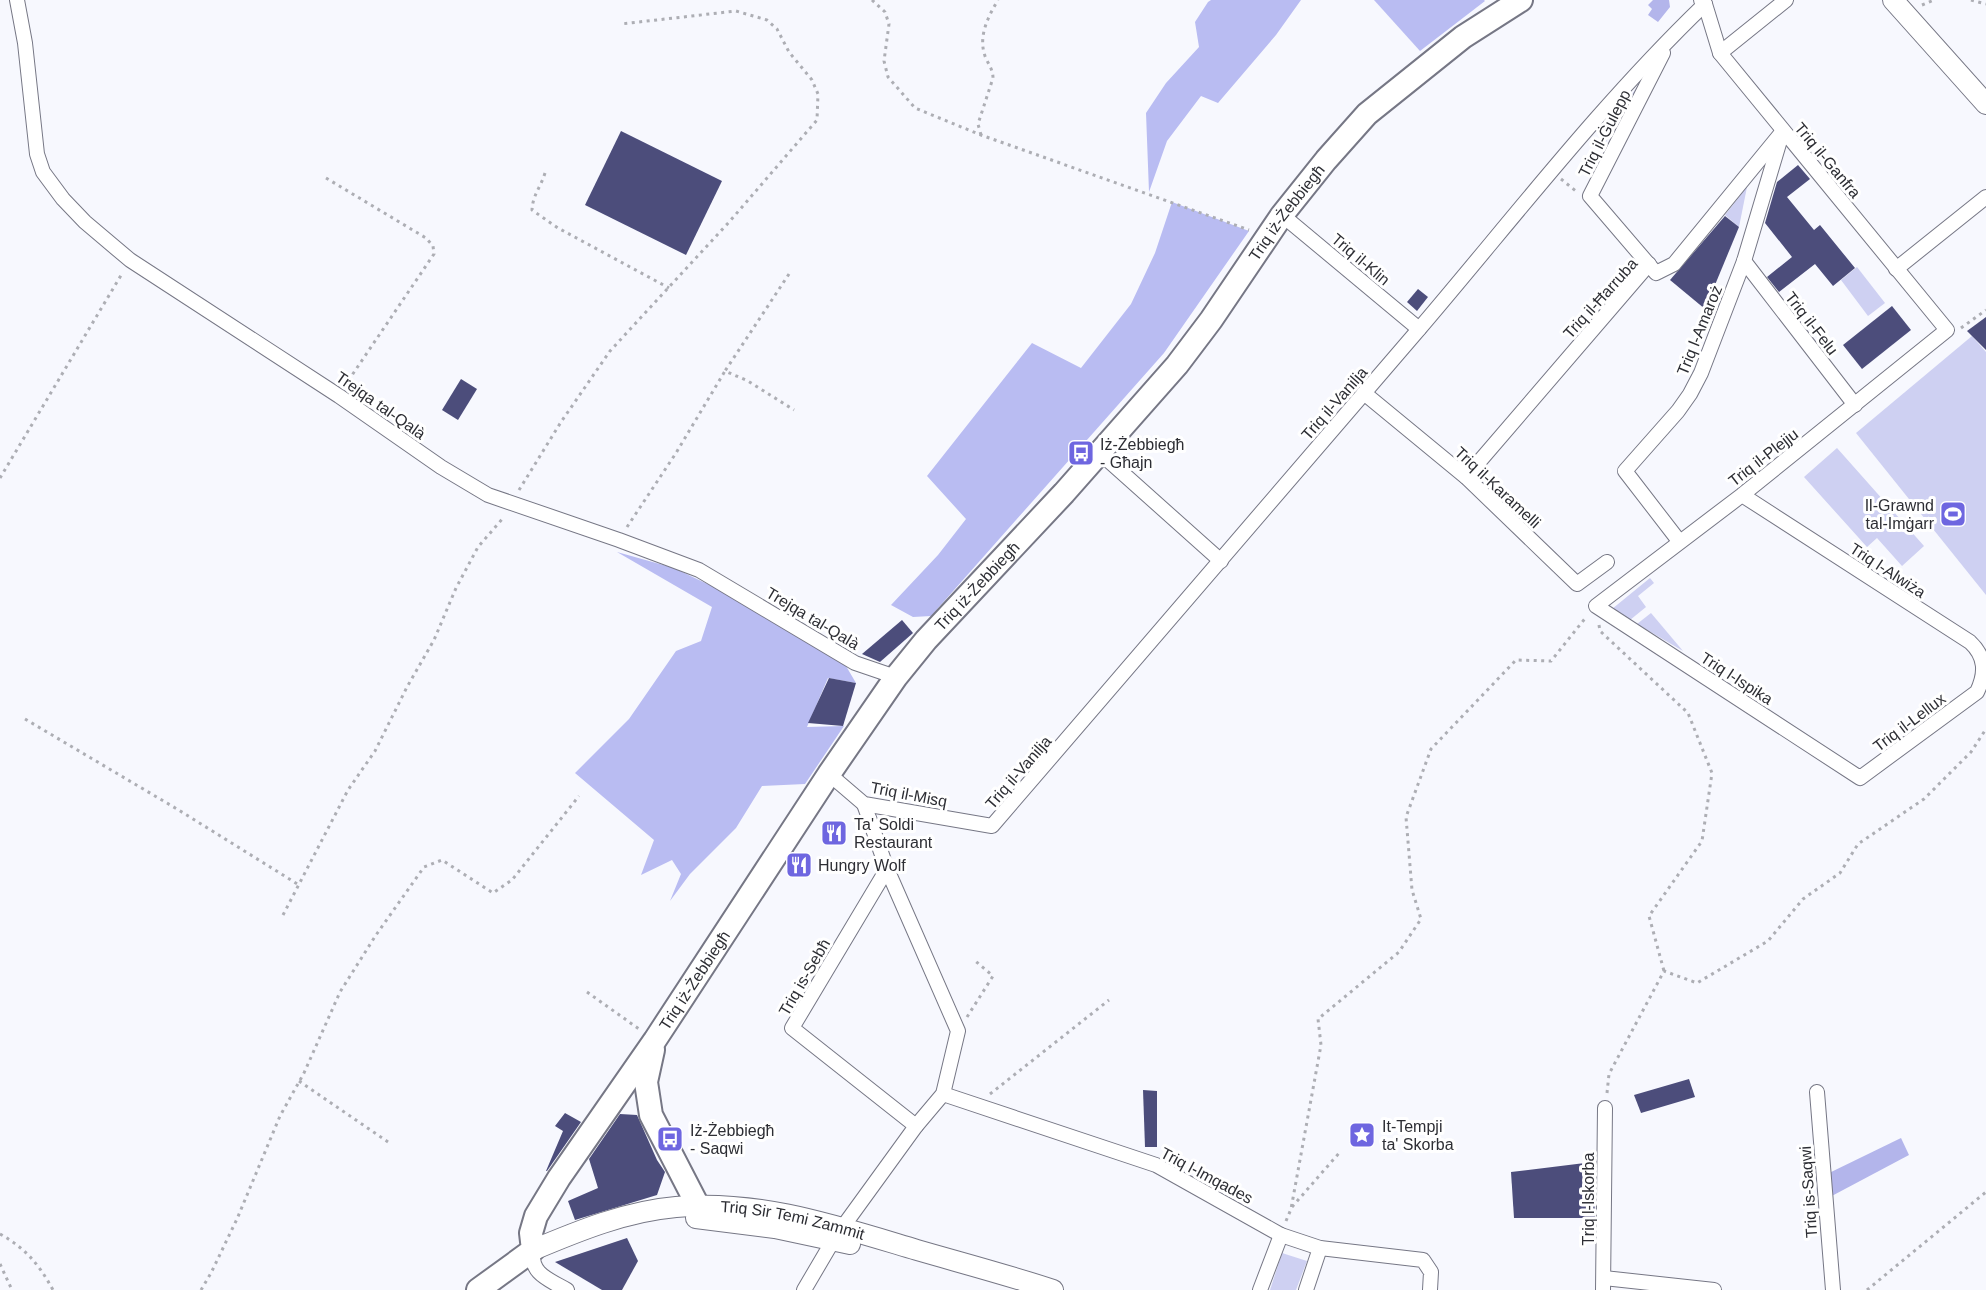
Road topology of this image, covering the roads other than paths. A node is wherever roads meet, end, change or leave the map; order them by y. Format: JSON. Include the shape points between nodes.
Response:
{"nodes":[{"id":1,"x":17,"y":0,"type":"edge"},
{"id":2,"x":1521,"y":0,"type":"edge"},
{"id":3,"x":1786,"y":0,"type":"edge"},
{"id":4,"x":1893,"y":0,"type":"edge"},
{"id":5,"x":1703,"y":2,"type":"edge"},
{"id":6,"x":1671,"y":37,"type":"junction"},
{"id":7,"x":1720,"y":52,"type":"junction"},
{"id":8,"x":1986,"y":104,"type":"edge"},
{"id":9,"x":1783,"y":131,"type":"junction"},
{"id":10,"x":1986,"y":197,"type":"edge"},
{"id":11,"x":1282,"y":216,"type":"junction"},
{"id":12,"x":1744,"y":261,"type":"junction"},
{"id":13,"x":1649,"y":264,"type":"junction"},
{"id":14,"x":1896,"y":269,"type":"junction"},
{"id":15,"x":1419,"y":329,"type":"junction"},
{"id":16,"x":1947,"y":330,"type":"joint"},
{"id":17,"x":1364,"y":393,"type":"junction"},
{"id":18,"x":1855,"y":405,"type":"junction"},
{"id":19,"x":1099,"y":452,"type":"junction"},
{"id":20,"x":1466,"y":477,"type":"junction"},
{"id":21,"x":1742,"y":495,"type":"junction"},
{"id":22,"x":1679,"y":541,"type":"junction"},
{"id":23,"x":1221,"y":561,"type":"junction"},
{"id":24,"x":1607,"y":562,"type":"dead end"},
{"id":25,"x":1596,"y":606,"type":"joint"},
{"id":26,"x":896,"y":677,"type":"junction"},
{"id":27,"x":1977,"y":692,"type":"joint"},
{"id":28,"x":829,"y":774,"type":"junction"},
{"id":29,"x":1860,"y":778,"type":"joint"},
{"id":30,"x":864,"y":804,"type":"junction"},
{"id":31,"x":992,"y":826,"type":"joint"},
{"id":32,"x":887,"y":869,"type":"junction"},
{"id":33,"x":655,"y":1040,"type":"junction"},
{"id":34,"x":1817,"y":1092,"type":"dead end"},
{"id":35,"x":943,"y":1094,"type":"junction"},
{"id":36,"x":1605,"y":1108,"type":"road end"},
{"id":37,"x":607,"y":1109,"type":"junction"},
{"id":38,"x":651,"y":1115,"type":"junction"},
{"id":39,"x":916,"y":1126,"type":"junction"},
{"id":40,"x":698,"y":1206,"type":"junction"},
{"id":41,"x":838,"y":1233,"type":"junction"},
{"id":42,"x":1281,"y":1235,"type":"junction"},
{"id":43,"x":1320,"y":1248,"type":"junction"},
{"id":44,"x":532,"y":1255,"type":"junction"},
{"id":45,"x":1604,"y":1284,"type":"edge"},
{"id":46,"x":478,"y":1290,"type":"edge"},
{"id":47,"x":495,"y":1290,"type":"edge"},
{"id":48,"x":567,"y":1290,"type":"edge"},
{"id":49,"x":804,"y":1290,"type":"edge"},
{"id":50,"x":1014,"y":1290,"type":"edge"},
{"id":51,"x":1053,"y":1290,"type":"edge"},
{"id":52,"x":1260,"y":1290,"type":"edge"},
{"id":53,"x":1306,"y":1290,"type":"edge"},
{"id":54,"x":1430,"y":1290,"type":"edge"},
{"id":55,"x":1714,"y":1290,"type":"edge"},
{"id":56,"x":1833,"y":1290,"type":"edge"}],
"edges":[{"from":1,"to":26,"type":"street","name":"Trejqa tal-Qalà","via":[[37,154],[43,172],[78,215],[130,260],[488,495],[699,570],[855,663]]},
{"from":2,"to":11,"type":"main road","name":"Triq iż-Żebbiegħ","via":[[1463,37],[1368,114]]},
{"from":3,"to":7,"type":"street"},
{"from":4,"to":8,"type":"main road"},
{"from":5,"to":6,"type":"street","name":"Triq il-Vanilja"},
{"from":5,"to":7,"type":"street","name":"Triq il-Ganfra"},
{"from":6,"to":13,"type":"street","name":"Triq il-Ġulepp","via":[[1590,196]]},
{"from":6,"to":15,"type":"street","name":"Triq il-Vanilja","via":[[1551,171]]},
{"from":7,"to":9,"type":"street","name":"Triq il-Ganfra"},
{"from":9,"to":12,"type":"street","name":"Triq l-Amaroż"},
{"from":9,"to":13,"type":"street","name":"Triq il-Ħarruba","via":[[1674,264],[1656,273]]},
{"from":9,"to":14,"type":"street","name":"Triq il-Ganfra"},
{"from":10,"to":14,"type":"street"},
{"from":11,"to":15,"type":"street","name":"Triq il-Klin"},
{"from":11,"to":19,"type":"main road","name":"Triq iż-Żebbiegħ","via":[[1184,356]]},
{"from":12,"to":18,"type":"street","name":"Triq il-Felu"},
{"from":12,"to":22,"type":"street","name":"Triq l-Amaroż","via":[[1690,394],[1625,471]]},
{"from":13,"to":20,"type":"street","name":"Triq il-Ħarruba"},
{"from":14,"to":16,"type":"street","name":"Triq il-Ganfra"},
{"from":15,"to":17,"type":"street","name":"Triq il-Vanilja"},
{"from":16,"to":18,"type":"street","name":"Triq il-Plejju"},
{"from":17,"to":20,"type":"street","name":"Triq il-Karamelli"},
{"from":17,"to":23,"type":"street","name":"Triq il-Vanilja"},
{"from":18,"to":21,"type":"street","name":"Triq il-Plejju"},
{"from":19,"to":23,"type":"street"},
{"from":19,"to":26,"type":"main road","name":"Triq iż-Żebbiegħ"},
{"from":20,"to":24,"type":"street","name":"Triq il-Karamelli","via":[[1576,584]]},
{"from":21,"to":22,"type":"street","name":"Triq il-Plejju"},
{"from":21,"to":27,"type":"street","name":"Triq l-Alwiża","via":[[1970,642],[1984,663]]},
{"from":22,"to":25,"type":"street","name":"Triq il-Plejju"},
{"from":23,"to":31,"type":"street","name":"Triq il-Vanilja"},
{"from":25,"to":29,"type":"street","name":"Triq l-Ispika"},
{"from":26,"to":28,"type":"main road","name":"Triq iż-Żebbiegħ"},
{"from":27,"to":29,"type":"street","name":"Triq il-Lellux"},
{"from":28,"to":30,"type":"street","name":"Triq il-Misq"},
{"from":28,"to":33,"type":"main road","name":"Triq iż-Żebbiegħ"},
{"from":30,"to":31,"type":"street","name":"Triq il-Misq"},
{"from":30,"to":32,"type":"street"},
{"from":32,"to":35,"type":"street","via":[[958,1031]]},
{"from":32,"to":39,"type":"street","name":"Triq is-Sebħ","via":[[792,1028]]},
{"from":33,"to":37,"type":"main road","name":"Triq iż-Żebbiegħ"},
{"from":33,"to":38,"type":"main road","via":[[646,1082]]},
{"from":34,"to":56,"type":"street","name":"Triq is-Saqwi"},
{"from":35,"to":39,"type":"street"},
{"from":35,"to":42,"type":"street","name":"Triq l-Imqades","via":[[1156,1165]]},
{"from":36,"to":45,"type":"street","name":"Triq l-Iskorba"},
{"from":37,"to":38,"type":"main road","via":[[619,1103],[633,1103]]},
{"from":37,"to":44,"type":"main road","name":"Triq iż-Żebbiegħ","via":[[536,1216],[531,1233]]},
{"from":38,"to":40,"type":"main road"},
{"from":39,"to":41,"type":"street"},
{"from":40,"to":41,"type":"main road","name":"Triq Sir Temi Zammit","via":[[786,1214]]},
{"from":40,"to":44,"type":"main road","name":"Triq Sir Temi Zammit","via":[[622,1217],[561,1238]]},
{"from":41,"to":44,"type":"main road","name":"Triq Sir Temi Zammit","via":[[697,1218],[654,1220]]},
{"from":41,"to":49,"type":"street"},
{"from":41,"to":50,"type":"main road","name":"Triq Sir Temi Zammit"},
{"from":41,"to":51,"type":"main road","name":"Triq Sir Temi Zammit"},
{"from":42,"to":43,"type":"street","name":"Triq l-Imqades"},
{"from":42,"to":52,"type":"street"},
{"from":43,"to":53,"type":"street"},
{"from":43,"to":54,"type":"street","name":"Triq l-Imqades","via":[[1424,1260],[1431,1272]]},
{"from":44,"to":46,"type":"main road"},
{"from":44,"to":47,"type":"main road"},
{"from":44,"to":48,"type":"street","via":[[540,1274]]},
{"from":45,"to":55,"type":"street"}]}
